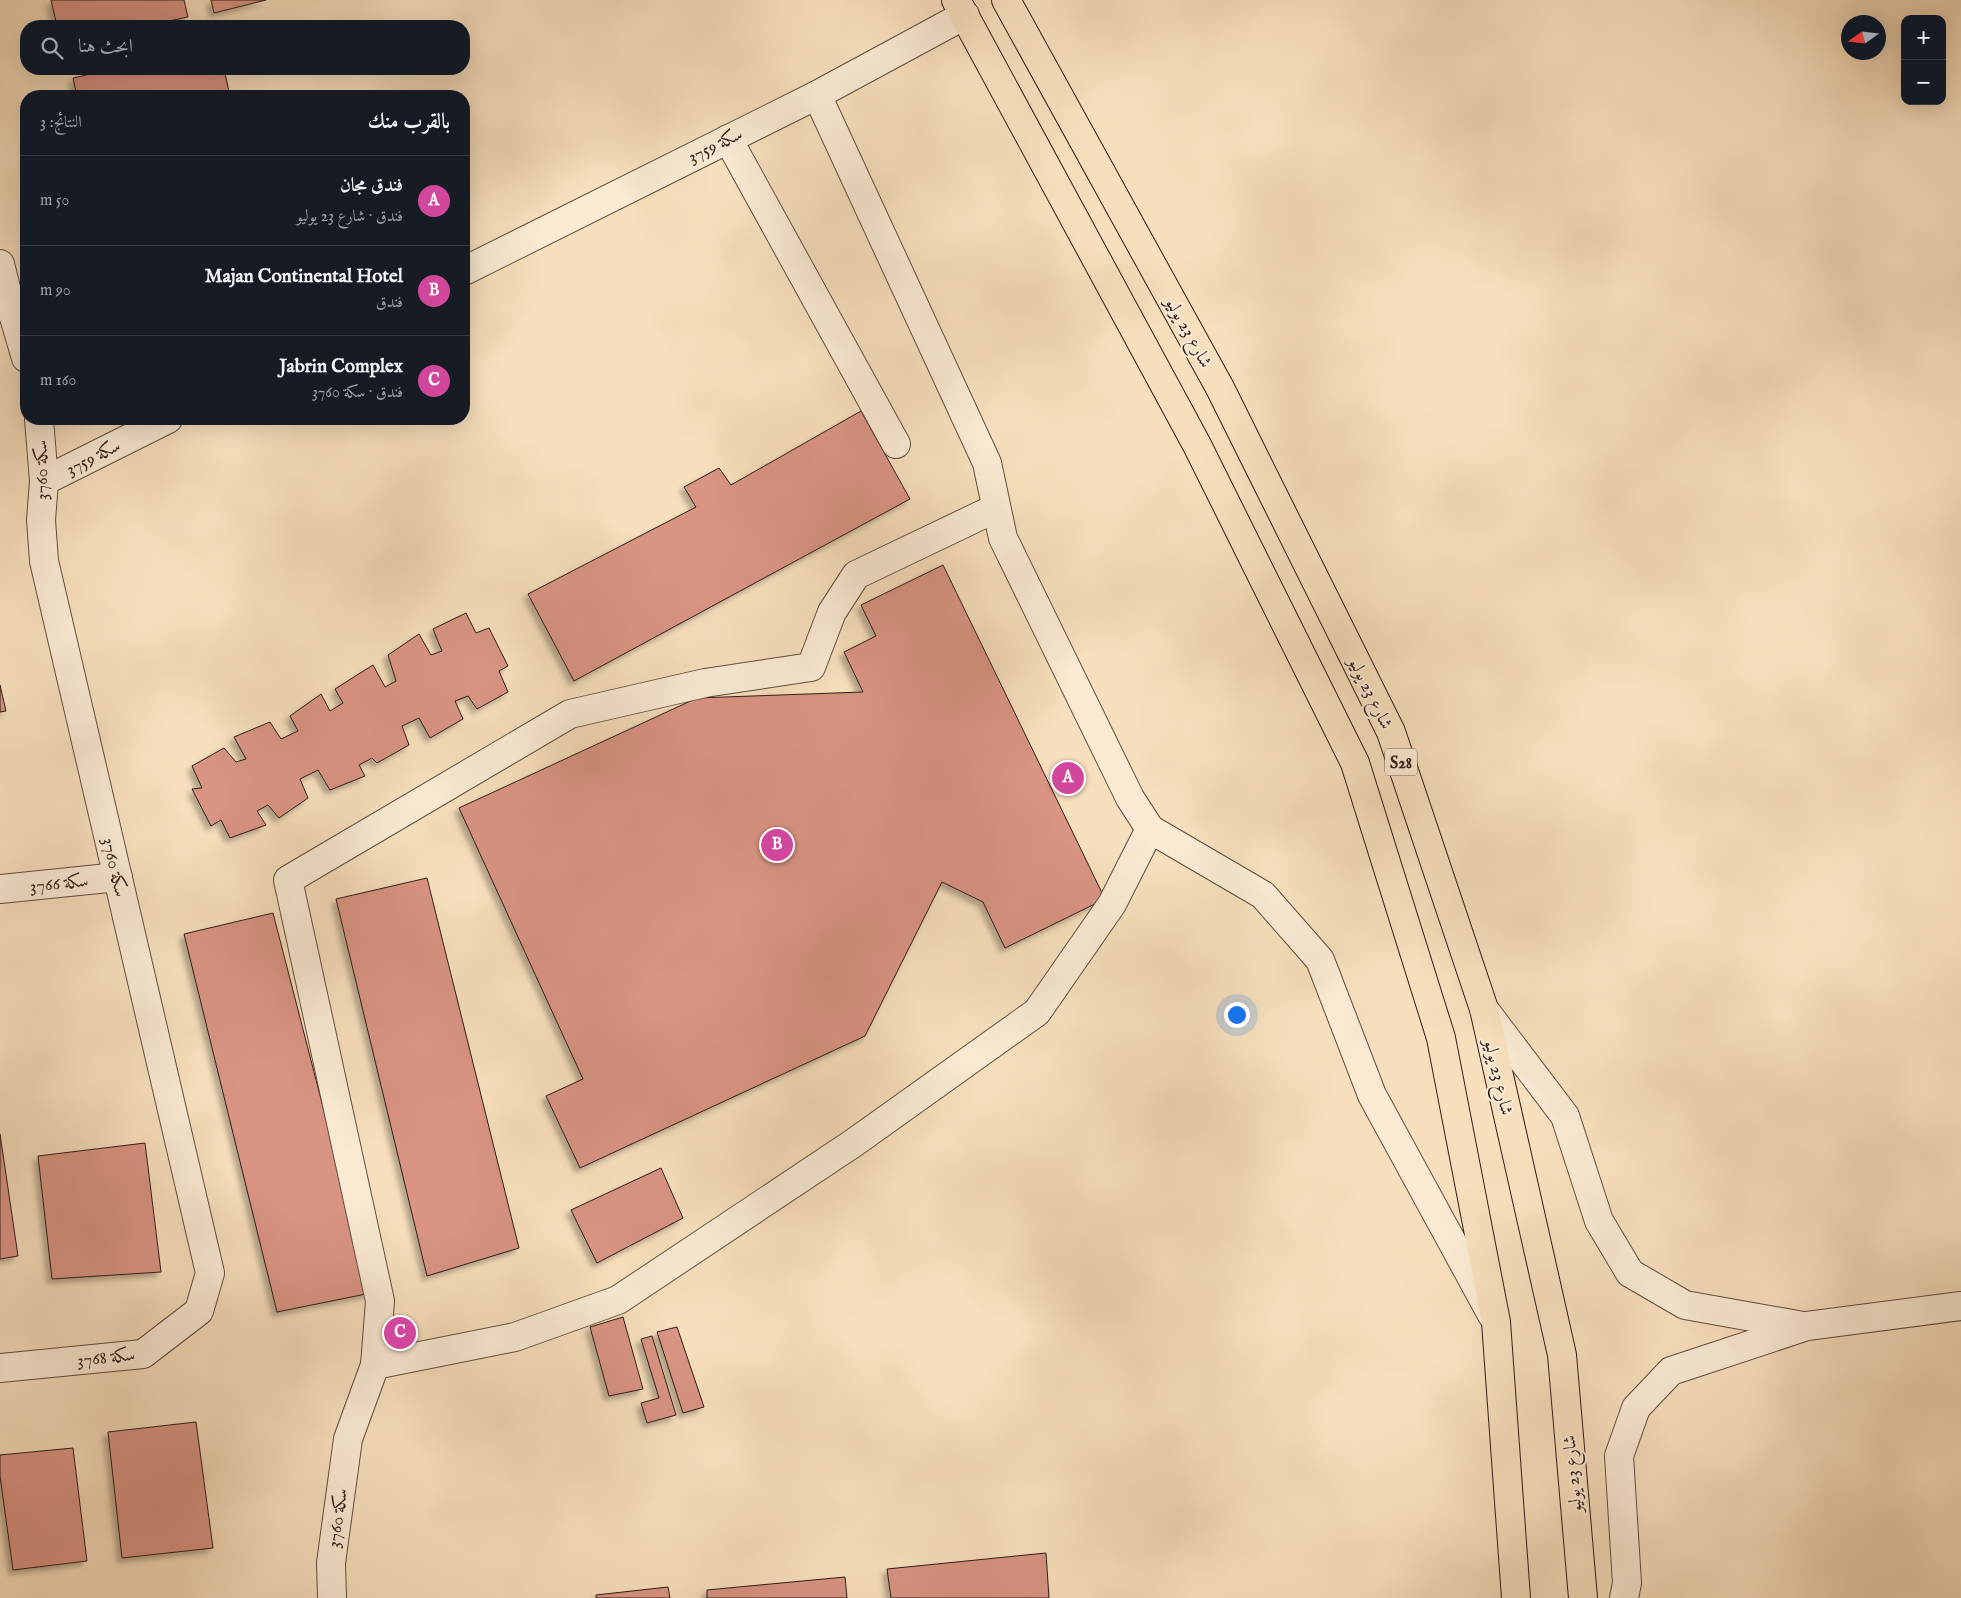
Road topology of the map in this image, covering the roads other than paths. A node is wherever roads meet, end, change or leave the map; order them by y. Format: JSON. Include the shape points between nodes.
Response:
{"nodes":[{"id":1,"x":1006,"y":0,"type":"edge"},
{"id":2,"x":960,"y":7,"type":"edge"},
{"id":3,"x":817,"y":95,"type":"junction"},
{"id":4,"x":728,"y":138,"type":"junction"},
{"id":5,"x":0,"y":264,"type":"edge"},
{"id":6,"x":470,"y":268,"type":"edge"},
{"id":7,"x":5,"y":305,"type":"edge"},
{"id":8,"x":20,"y":343,"type":"edge"},
{"id":9,"x":39,"y":425,"type":"edge"},
{"id":10,"x":156,"y":425,"type":"edge"},
{"id":11,"x":896,"y":444,"type":"dead end"},
{"id":12,"x":44,"y":481,"type":"junction"},
{"id":13,"x":996,"y":508,"type":"junction"},
{"id":14,"x":1150,"y":829,"type":"junction"},
{"id":15,"x":118,"y":877,"type":"junction"},
{"id":16,"x":0,"y":889,"type":"edge"},
{"id":17,"x":1484,"y":1008,"type":"junction"},
{"id":18,"x":1961,"y":1306,"type":"edge"},
{"id":19,"x":199,"y":1311,"type":"joint"},
{"id":20,"x":1496,"y":1322,"type":"junction"},
{"id":21,"x":1807,"y":1326,"type":"junction"},
{"id":22,"x":375,"y":1365,"type":"junction"},
{"id":23,"x":0,"y":1368,"type":"edge"},
{"id":24,"x":332,"y":1598,"type":"edge"},
{"id":25,"x":1516,"y":1598,"type":"edge"},
{"id":26,"x":1583,"y":1598,"type":"edge"},
{"id":27,"x":1624,"y":1598,"type":"edge"}],
"edges":[{"from":1,"to":17,"type":"main road","name":"شارع 23 يوليو","number":"S28","via":[[1220,388],[1391,732]]},
{"from":2,"to":3,"type":"street","name":"سكة 3759"},
{"from":2,"to":20,"type":"main road","number":"S28","via":[[1197,445],[1355,763],[1441,1038]]},
{"from":3,"to":4,"type":"street","name":"سكة 3759"},
{"from":3,"to":13,"type":"street","via":[[987,463]]},
{"from":4,"to":6,"type":"street","name":"سكة 3759"},
{"from":4,"to":11,"type":"street"},
{"from":5,"to":7,"type":"street"},
{"from":7,"to":8,"type":"street"},
{"from":9,"to":12,"type":"street","name":"سكة 3760"},
{"from":10,"to":12,"type":"street","name":"سكة 3759"},
{"from":12,"to":15,"type":"street","name":"سكة 3760","via":[[41,520],[44,561]]},
{"from":13,"to":14,"type":"street","via":[[1003,538],[1130,798]]},
{"from":13,"to":22,"type":"street","name":"سكة 3760","via":[[856,575],[832,612],[810,667],[705,682],[570,714],[288,880],[380,1301]]},
{"from":14,"to":20,"type":"street","via":[[1263,895],[1320,960],[1372,1095]]},
{"from":14,"to":22,"type":"street","via":[[1112,904],[1037,1012],[855,1142],[618,1300],[515,1337]]},
{"from":15,"to":16,"type":"street","name":"سكة 3766"},
{"from":15,"to":19,"type":"street","name":"سكة 3760","via":[[210,1273]]},
{"from":17,"to":21,"type":"street","via":[[1565,1116],[1599,1221],[1630,1273],[1685,1305]]},
{"from":17,"to":26,"type":"main road","name":"شارع 23 يوليو","number":"S28","via":[[1562,1355]]},
{"from":18,"to":21,"type":"street"},
{"from":19,"to":23,"type":"street","name":"سكة 3768","via":[[143,1354]]},
{"from":20,"to":25,"type":"main road","number":"S28"},
{"from":21,"to":27,"type":"street","via":[[1671,1371],[1636,1408],[1619,1456],[1628,1583]]},
{"from":22,"to":24,"type":"street","name":"سكة 3760","via":[[348,1439],[331,1563]]}]}
